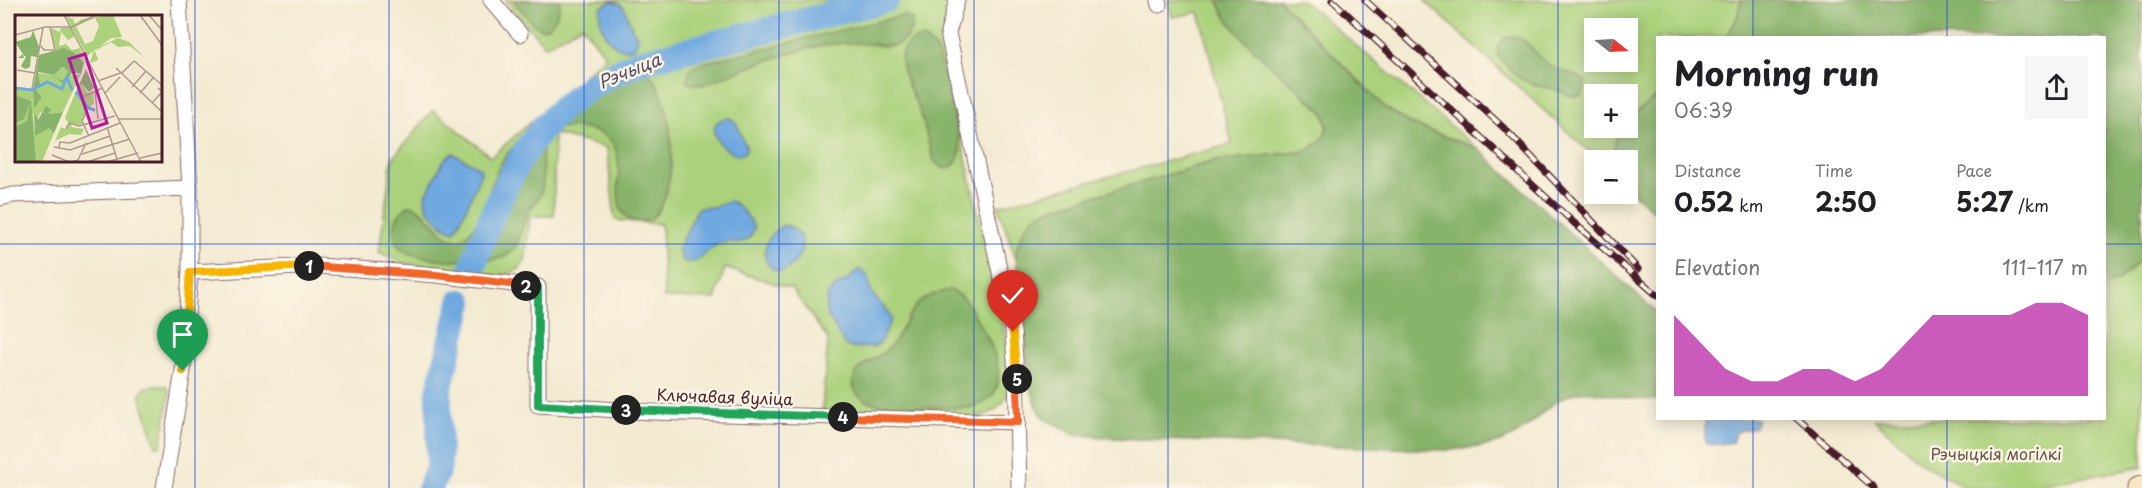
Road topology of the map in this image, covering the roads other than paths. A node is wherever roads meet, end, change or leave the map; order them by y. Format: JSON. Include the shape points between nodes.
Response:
{"nodes":[{"id":1,"x":179,"y":0,"type":"edge"},
{"id":2,"x":491,"y":0,"type":"edge"},
{"id":3,"x":957,"y":0,"type":"edge"},
{"id":4,"x":520,"y":34,"type":"dead end"},
{"id":5,"x":190,"y":188,"type":"junction"},
{"id":6,"x":0,"y":198,"type":"edge"},
{"id":7,"x":190,"y":272,"type":"junction"},
{"id":8,"x":1018,"y":422,"type":"junction"},
{"id":9,"x":164,"y":488,"type":"edge"},
{"id":10,"x":1019,"y":488,"type":"edge"}],
"edges":[{"from":1,"to":5,"type":"street"},
{"from":2,"to":4,"type":"street"},
{"from":3,"to":8,"type":"street","via":[[948,33],[1013,332]]},
{"from":5,"to":6,"type":"street"},
{"from":5,"to":7,"type":"street"},
{"from":7,"to":8,"type":"street","name":"Ключавая вуліца","via":[[320,266],[538,287],[538,405]]},
{"from":7,"to":9,"type":"street","via":[[183,371]]},
{"from":8,"to":10,"type":"street"}]}
